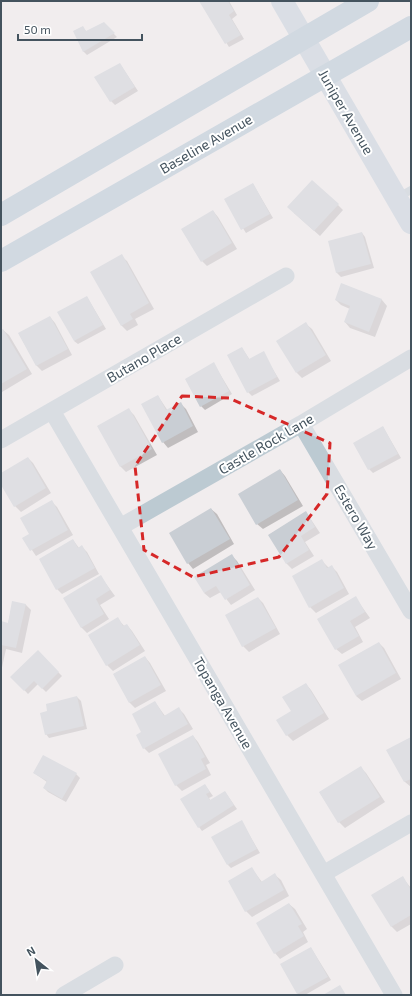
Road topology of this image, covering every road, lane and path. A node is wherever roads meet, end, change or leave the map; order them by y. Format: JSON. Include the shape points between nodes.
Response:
{"nodes":[{"id":1,"x":282,"y":1,"type":"edge"},
{"id":2,"x":368,"y":1,"type":"edge"},
{"id":3,"x":411,"y":27,"type":"edge"},
{"id":4,"x":303,"y":38,"type":"junction"},
{"id":5,"x":325,"y":76,"type":"junction"},
{"id":6,"x":404,"y":194,"type":"edge"},
{"id":7,"x":1,"y":215,"type":"edge"},
{"id":8,"x":411,"y":223,"type":"edge"},
{"id":9,"x":1,"y":261,"type":"edge"},
{"id":10,"x":286,"y":276,"type":"dead end"},
{"id":11,"x":411,"y":358,"type":"edge"},
{"id":12,"x":52,"y":412,"type":"junction"},
{"id":13,"x":301,"y":424,"type":"junction"},
{"id":14,"x":1,"y":440,"type":"edge"},
{"id":15,"x":120,"y":527,"type":"junction"},
{"id":16,"x":411,"y":611,"type":"edge"},
{"id":17,"x":411,"y":823,"type":"edge"},
{"id":18,"x":323,"y":874,"type":"junction"},
{"id":19,"x":115,"y":965,"type":"dead end"},
{"id":20,"x":64,"y":995,"type":"edge"},
{"id":21,"x":394,"y":995,"type":"edge"}],
"edges":[{"from":1,"to":4,"type":"street","name":"Juniper Avenue"},
{"from":2,"to":4,"type":"main road"},
{"from":3,"to":5,"type":"main road","name":"Baseline Avenue"},
{"from":4,"to":5,"type":"street","name":"Juniper Avenue"},
{"from":4,"to":7,"type":"main road"},
{"from":5,"to":6,"type":"street","name":"Juniper Avenue"},
{"from":5,"to":9,"type":"main road","name":"Baseline Avenue"},
{"from":6,"to":8,"type":"street","name":"Juniper Avenue"},
{"from":10,"to":12,"type":"street","name":"Butano Place"},
{"from":11,"to":13,"type":"street","name":"Castle Rock Lane"},
{"from":12,"to":14,"type":"street","name":"Butano Place"},
{"from":12,"to":15,"type":"street","name":"Topanga Avenue"},
{"from":13,"to":15,"type":"street","name":"Castle Rock Lane"},
{"from":13,"to":16,"type":"street","name":"Estero Way"},
{"from":15,"to":18,"type":"street","name":"Topanga Avenue"},
{"from":17,"to":18,"type":"street"},
{"from":18,"to":21,"type":"street","name":"Topanga Avenue"},
{"from":19,"to":20,"type":"street"}]}
